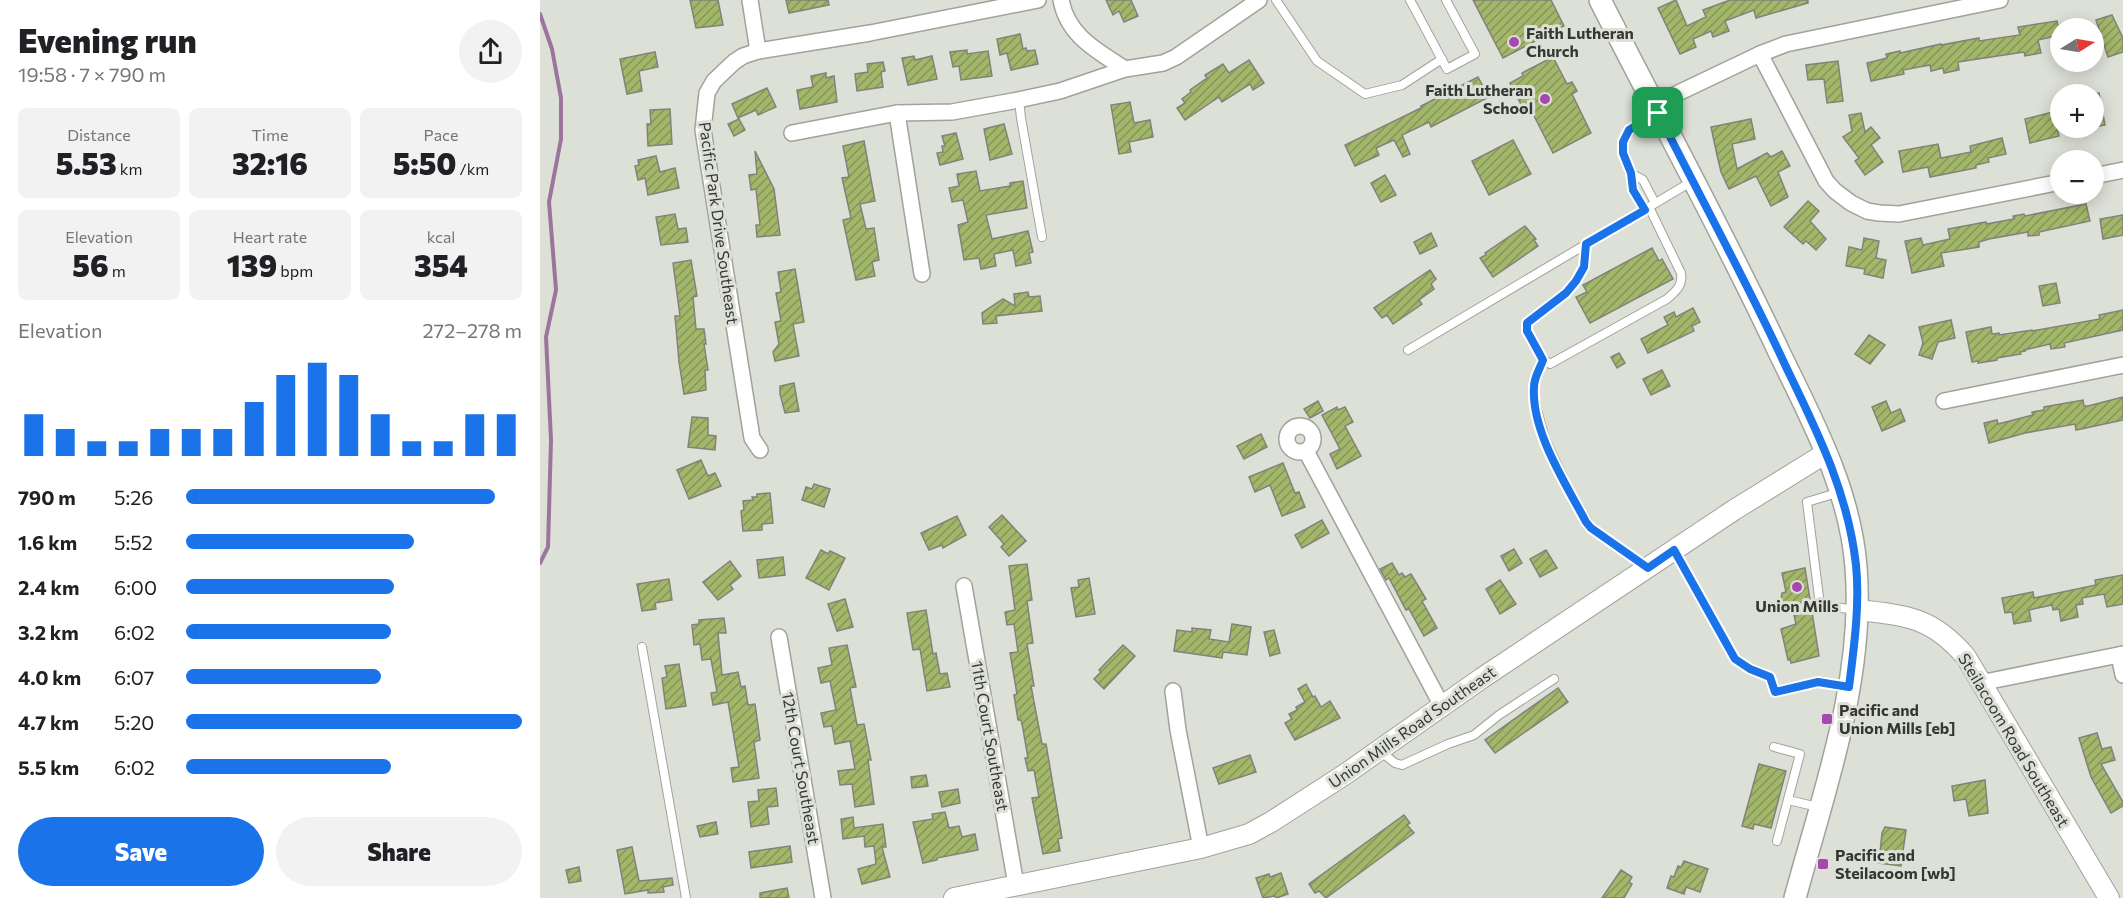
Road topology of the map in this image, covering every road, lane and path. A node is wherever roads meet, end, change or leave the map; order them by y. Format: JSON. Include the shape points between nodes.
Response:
{"nodes":[{"id":1,"x":750,"y":0,"type":"edge"},
{"id":2,"x":1038,"y":0,"type":"edge"},
{"id":3,"x":1061,"y":0,"type":"edge"},
{"id":4,"x":1258,"y":0,"type":"edge"},
{"id":5,"x":1276,"y":0,"type":"edge"},
{"id":6,"x":1410,"y":0,"type":"edge"},
{"id":7,"x":1446,"y":0,"type":"edge"},
{"id":8,"x":1600,"y":0,"type":"edge"},
{"id":9,"x":2000,"y":0,"type":"edge"},
{"id":10,"x":758,"y":51,"type":"junction"},
{"id":11,"x":1760,"y":54,"type":"junction"},
{"id":12,"x":1442,"y":59,"type":"junction"},
{"id":13,"x":1125,"y":69,"type":"junction"},
{"id":14,"x":1019,"y":100,"type":"junction"},
{"id":15,"x":1656,"y":109,"type":"junction"},
{"id":16,"x":897,"y":113,"type":"junction"},
{"id":17,"x":792,"y":133,"type":"dead end"},
{"id":18,"x":2123,"y":170,"type":"edge"},
{"id":19,"x":1631,"y":173,"type":"junction"},
{"id":20,"x":2104,"y":174,"type":"edge"},
{"id":21,"x":1692,"y":181,"type":"junction"},
{"id":22,"x":2050,"y":184,"type":"edge"},
{"id":23,"x":1650,"y":207,"type":"junction"},
{"id":24,"x":1042,"y":237,"type":"dead end"},
{"id":25,"x":1586,"y":244,"type":"junction"},
{"id":26,"x":922,"y":274,"type":"dead end"},
{"id":27,"x":1408,"y":350,"type":"dead end"},
{"id":28,"x":1543,"y":360,"type":"junction"},
{"id":29,"x":2123,"y":365,"type":"edge"},
{"id":30,"x":1944,"y":401,"type":"dead end"},
{"id":31,"x":760,"y":450,"type":"dead end"},
{"id":32,"x":1306,"y":451,"type":"dead end"},
{"id":33,"x":1826,"y":453,"type":"junction"},
{"id":34,"x":1842,"y":492,"type":"junction"},
{"id":35,"x":1674,"y":550,"type":"junction"},
{"id":36,"x":1648,"y":568,"type":"junction"},
{"id":37,"x":964,"y":586,"type":"dead end"},
{"id":38,"x":1856,"y":610,"type":"junction"},
{"id":39,"x":779,"y":637,"type":"dead end"},
{"id":40,"x":642,"y":647,"type":"dead end"},
{"id":41,"x":2121,"y":655,"type":"edge"},
{"id":42,"x":2123,"y":675,"type":"edge"},
{"id":43,"x":1554,"y":680,"type":"dead end"},
{"id":44,"x":1980,"y":683,"type":"junction"},
{"id":45,"x":1849,"y":687,"type":"junction"},
{"id":46,"x":1173,"y":691,"type":"dead end"},
{"id":47,"x":1442,"y":706,"type":"junction"},
{"id":48,"x":1774,"y":747,"type":"dead end"},
{"id":49,"x":1378,"y":751,"type":"junction"},
{"id":50,"x":1788,"y":800,"type":"junction"},
{"id":51,"x":1820,"y":807,"type":"junction"},
{"id":52,"x":1777,"y":841,"type":"dead end"},
{"id":53,"x":1201,"y":848,"type":"junction"},
{"id":54,"x":1016,"y":885,"type":"junction"},
{"id":55,"x":686,"y":898,"type":"edge"},
{"id":56,"x":823,"y":898,"type":"edge"},
{"id":57,"x":954,"y":898,"type":"edge"},
{"id":58,"x":1795,"y":898,"type":"edge"},
{"id":59,"x":2109,"y":898,"type":"edge"}],
"edges":[{"from":1,"to":10,"type":"street"},
{"from":2,"to":10,"type":"street","name":"Pacific Park Drive Southeast"},
{"from":3,"to":13,"type":"street","via":[[1064,14],[1087,44]]},
{"from":4,"to":13,"type":"street","via":[[1176,57]]},
{"from":5,"to":12,"type":"lane","via":[[1317,61],[1365,94],[1402,85]]},
{"from":6,"to":12,"type":"lane"},
{"from":7,"to":12,"type":"lane","via":[[1475,54],[1447,69]]},
{"from":8,"to":15,"type":"main road"},
{"from":9,"to":11,"type":"street","via":[[1801,40]]},
{"from":10,"to":31,"type":"street","name":"Pacific Park Drive Southeast","via":[[734,62],[714,81],[707,93],[703,130],[752,438]]},
{"from":11,"to":15,"type":"street"},
{"from":11,"to":22,"type":"street","via":[[1826,181],[1867,211],[1899,213]]},
{"from":13,"to":14,"type":"street","via":[[1060,92]]},
{"from":14,"to":16,"type":"street","via":[[952,112]]},
{"from":14,"to":24,"type":"lane"},
{"from":15,"to":19,"type":"lane","via":[[1629,130],[1623,142]]},
{"from":15,"to":21,"type":"main road"},
{"from":16,"to":17,"type":"street"},
{"from":16,"to":26,"type":"street"},
{"from":18,"to":20,"type":"street"},
{"from":19,"to":23,"type":"lane","via":[[1633,190]]},
{"from":19,"to":23,"type":"lane","via":[[1643,180]]},
{"from":21,"to":23,"type":"lane"},
{"from":21,"to":33,"type":"main road","via":[[1761,313]]},
{"from":23,"to":25,"type":"lane"},
{"from":23,"to":28,"type":"lane","via":[[1681,273],[1678,289],[1667,299],[1553,363]]},
{"from":25,"to":27,"type":"lane"},
{"from":25,"to":28,"type":"lane","via":[[1584,267],[1576,281],[1527,323],[1527,331]]},
{"from":28,"to":36,"type":"lane","via":[[1534,384],[1534,399],[1545,439],[1567,486],[1591,528]]},
{"from":29,"to":30,"type":"street"},
{"from":32,"to":47,"type":"street"},
{"from":33,"to":34,"type":"main road"},
{"from":33,"to":35,"type":"street","name":"Union Mills Road Southeast"},
{"from":34,"to":38,"type":"main road","via":[[1856,566]]},
{"from":34,"to":38,"type":"lane","via":[[1807,502],[1820,606]]},
{"from":35,"to":36,"type":"street","name":"Union Mills Road Southeast"},
{"from":35,"to":45,"type":"lane","via":[[1735,659],[1770,677],[1775,692],[1818,682]]},
{"from":36,"to":47,"type":"street","name":"Union Mills Road Southeast"},
{"from":37,"to":54,"type":"street","name":"11th Court Southeast"},
{"from":38,"to":44,"type":"street","name":"Steilacoom Road Southeast","via":[[1902,616],[1935,628],[1965,657]]},
{"from":38,"to":45,"type":"main road"},
{"from":39,"to":56,"type":"street","name":"12th Court Southeast"},
{"from":40,"to":55,"type":"lane"},
{"from":41,"to":42,"type":"street"},
{"from":41,"to":44,"type":"street"},
{"from":43,"to":49,"type":"lane","via":[[1474,735],[1402,765]]},
{"from":44,"to":59,"type":"street","name":"Steilacoom Road Southeast"},
{"from":45,"to":51,"type":"main road"},
{"from":46,"to":53,"type":"street"},
{"from":47,"to":49,"type":"street","name":"Union Mills Road Southeast"},
{"from":48,"to":50,"type":"lane","via":[[1800,754]]},
{"from":49,"to":53,"type":"street","name":"Union Mills Road Southeast","via":[[1272,822],[1249,834]]},
{"from":50,"to":51,"type":"lane"},
{"from":50,"to":52,"type":"lane"},
{"from":51,"to":58,"type":"main road"},
{"from":53,"to":54,"type":"street","name":"Union Mills Road Southeast"},
{"from":54,"to":57,"type":"street","name":"Union Mills Road Southeast"}]}
